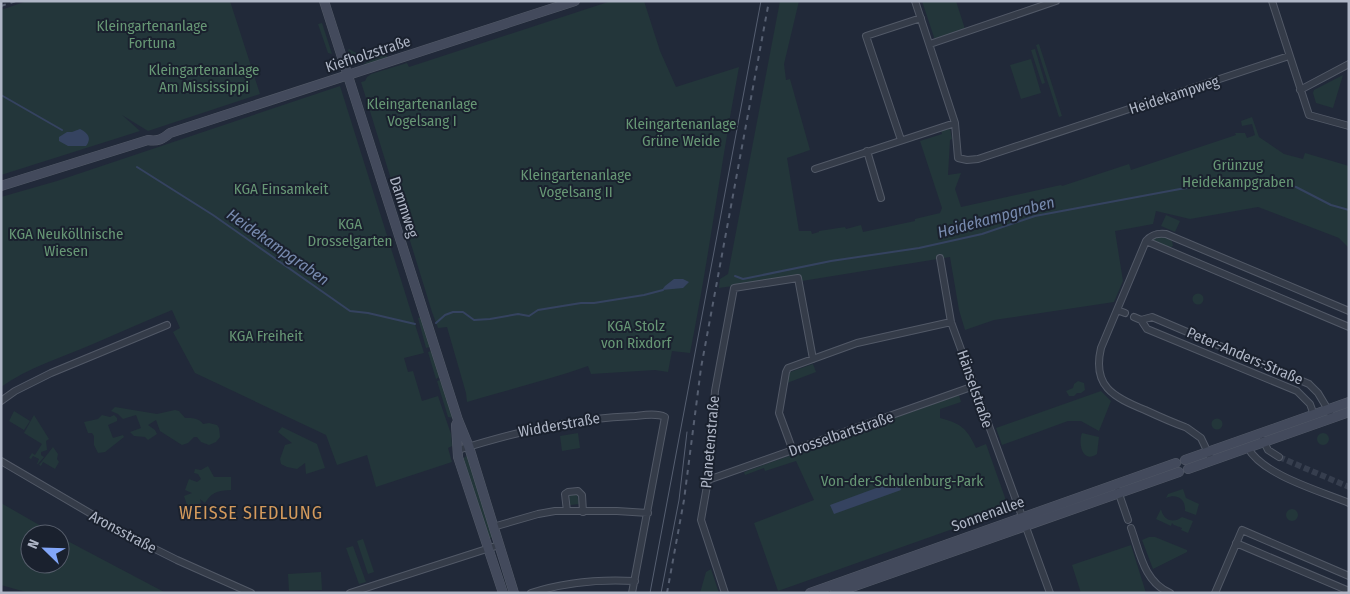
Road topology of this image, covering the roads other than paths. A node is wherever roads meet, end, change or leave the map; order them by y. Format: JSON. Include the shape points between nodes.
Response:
{"nodes":[{"id":1,"x":324,"y":1,"type":"edge"},
{"id":2,"x":576,"y":1,"type":"edge"},
{"id":3,"x":915,"y":1,"type":"edge"},
{"id":4,"x":1056,"y":1,"type":"edge"},
{"id":5,"x":1272,"y":1,"type":"edge"},
{"id":6,"x":921,"y":18,"type":"junction"},
{"id":7,"x":930,"y":44,"type":"junction"},
{"id":8,"x":1289,"y":56,"type":"junction"},
{"id":9,"x":1349,"y":64,"type":"edge"},
{"id":10,"x":348,"y":75,"type":"junction"},
{"id":11,"x":1300,"y":90,"type":"junction"},
{"id":12,"x":955,"y":123,"type":"junction"},
{"id":13,"x":1349,"y":126,"type":"edge"},
{"id":14,"x":900,"y":140,"type":"junction"},
{"id":15,"x":867,"y":151,"type":"junction"},
{"id":16,"x":815,"y":169,"type":"dead end"},
{"id":17,"x":1,"y":186,"type":"edge"},
{"id":18,"x":882,"y":198,"type":"dead end"},
{"id":19,"x":1179,"y":239,"type":"junction"},
{"id":20,"x":1146,"y":241,"type":"junction"},
{"id":21,"x":1174,"y":252,"type":"junction"},
{"id":22,"x":940,"y":258,"type":"dead end"},
{"id":23,"x":1117,"y":310,"type":"junction"},
{"id":24,"x":1349,"y":311,"type":"edge"},
{"id":25,"x":1125,"y":313,"type":"dead end"},
{"id":26,"x":951,"y":322,"type":"junction"},
{"id":27,"x":167,"y":325,"type":"dead end"},
{"id":28,"x":1349,"y":327,"type":"edge"},
{"id":29,"x":813,"y":359,"type":"junction"},
{"id":30,"x":974,"y":386,"type":"junction"},
{"id":31,"x":1,"y":401,"type":"edge"},
{"id":32,"x":1349,"y":402,"type":"edge"},
{"id":33,"x":1349,"y":412,"type":"edge"},
{"id":34,"x":1331,"y":414,"type":"junction"},
{"id":35,"x":1314,"y":416,"type":"junction"},
{"id":36,"x":458,"y":420,"type":"junction"},
{"id":37,"x":1262,"y":438,"type":"junction"},
{"id":38,"x":469,"y":447,"type":"junction"},
{"id":39,"x":1248,"y":448,"type":"junction"},
{"id":40,"x":458,"y":450,"type":"junction"},
{"id":41,"x":793,"y":451,"type":"junction"},
{"id":42,"x":1210,"y":456,"type":"junction"},
{"id":43,"x":1279,"y":458,"type":"tunnel mouth"},
{"id":44,"x":1,"y":461,"type":"edge"},
{"id":45,"x":708,"y":480,"type":"junction"},
{"id":46,"x":1117,"y":489,"type":"junction"},
{"id":47,"x":1349,"y":503,"type":"edge"},
{"id":48,"x":567,"y":510,"type":"junction"},
{"id":49,"x":583,"y":512,"type":"junction"},
{"id":50,"x":648,"y":513,"type":"junction"},
{"id":51,"x":1128,"y":520,"type":"dead end"},
{"id":52,"x":1022,"y":521,"type":"junction"},
{"id":53,"x":493,"y":527,"type":"junction"},
{"id":54,"x":1131,"y":528,"type":"dead end"},
{"id":55,"x":1236,"y":543,"type":"junction"},
{"id":56,"x":499,"y":545,"type":"junction"},
{"id":57,"x":489,"y":548,"type":"junction"},
{"id":58,"x":1349,"y":576,"type":"edge"},
{"id":59,"x":635,"y":581,"type":"junction"},
{"id":60,"x":1349,"y":591,"type":"edge"},
{"id":61,"x":251,"y":593,"type":"edge"},
{"id":62,"x":350,"y":593,"type":"edge"},
{"id":63,"x":503,"y":593,"type":"edge"},
{"id":64,"x":514,"y":593,"type":"edge"},
{"id":65,"x":531,"y":593,"type":"edge"},
{"id":66,"x":632,"y":593,"type":"edge"},
{"id":67,"x":725,"y":593,"type":"edge"},
{"id":68,"x":810,"y":593,"type":"edge"},
{"id":69,"x":835,"y":593,"type":"edge"},
{"id":70,"x":1050,"y":593,"type":"edge"},
{"id":71,"x":1170,"y":593,"type":"edge"},
{"id":72,"x":1215,"y":593,"type":"edge"}],
"edges":[{"from":1,"to":10,"type":"street","name":"Dammweg"},
{"from":2,"to":10,"type":"street","name":"Kiefholzstraße"},
{"from":3,"to":6,"type":"street"},
{"from":4,"to":7,"type":"street"},
{"from":5,"to":8,"type":"street"},
{"from":6,"to":7,"type":"street"},
{"from":6,"to":14,"type":"street","via":[[866,36]]},
{"from":7,"to":12,"type":"street"},
{"from":8,"to":11,"type":"street"},
{"from":8,"to":12,"type":"street","name":"Heidekampweg","via":[[978,159],[958,158]]},
{"from":9,"to":11,"type":"street"},
{"from":10,"to":17,"type":"street","name":"Kiefholzstraße","via":[[170,133],[164,138],[148,140]]},
{"from":10,"to":36,"type":"street","name":"Dammweg"},
{"from":11,"to":13,"type":"street","via":[[1309,115]]},
{"from":12,"to":14,"type":"street"},
{"from":14,"to":15,"type":"street"},
{"from":15,"to":16,"type":"street"},
{"from":15,"to":18,"type":"street"},
{"from":19,"to":20,"type":"street","via":[[1158,233]]},
{"from":19,"to":21,"type":"street"},
{"from":19,"to":24,"type":"street"},
{"from":20,"to":21,"type":"street"},
{"from":20,"to":23,"type":"street"},
{"from":21,"to":28,"type":"street"},
{"from":22,"to":26,"type":"street","name":"Hänselstraße"},
{"from":23,"to":25,"type":"street"},
{"from":23,"to":42,"type":"street","via":[[1101,348],[1098,367],[1102,380],[1121,400],[1186,428],[1201,438]]},
{"from":26,"to":29,"type":"street","via":[[857,344]]},
{"from":26,"to":30,"type":"street","name":"Hänselstraße"},
{"from":27,"to":31,"type":"street","via":[[51,373]]},
{"from":29,"to":41,"type":"street","via":[[788,368],[786,372],[779,413]]},
{"from":29,"to":45,"type":"street","name":"Planetenstraße","via":[[798,278],[734,288],[715,391]]},
{"from":30,"to":41,"type":"street","name":"Drosselbartstraße"},
{"from":30,"to":52,"type":"street","name":"Hänselstraße"},
{"from":32,"to":34,"type":"street","name":"Sonnenallee"},
{"from":33,"to":34,"type":"street","name":"Sonnenallee"},
{"from":34,"to":35,"type":"street","name":"Sonnenallee"},
{"from":34,"to":35,"type":"street","name":"Peter-Anders-Straße","via":[[1308,383],[1152,317],[1138,318],[1147,329],[1297,391],[1310,404]]},
{"from":34,"to":37,"type":"street","name":"Sonnenallee"},
{"from":35,"to":37,"type":"street","name":"Sonnenallee"},
{"from":36,"to":38,"type":"street","name":"Dammweg"},
{"from":36,"to":40,"type":"street","name":"Dammweg"},
{"from":37,"to":39,"type":"street","name":"Sonnenallee"},
{"from":37,"to":42,"type":"street","name":"Sonnenallee"},
{"from":37,"to":43,"type":"street","via":[[1272,454]]},
{"from":38,"to":40,"type":"street","name":"Widderstraße"},
{"from":38,"to":50,"type":"street","name":"Widderstraße","via":[[566,422],[663,415],[665,419]]},
{"from":38,"to":53,"type":"street","name":"Dammweg"},
{"from":39,"to":42,"type":"street","name":"Sonnenallee"},
{"from":39,"to":47,"type":"street","via":[[1272,471]]},
{"from":40,"to":57,"type":"street","name":"Dammweg"},
{"from":41,"to":45,"type":"street","name":"Drosselbartstraße"},
{"from":42,"to":46,"type":"street","name":"Sonnenallee"},
{"from":44,"to":61,"type":"street","name":"Aronsstraße","via":[[129,536]]},
{"from":45,"to":67,"type":"street","name":"Planetenstraße","via":[[701,520]]},
{"from":46,"to":51,"type":"street"},
{"from":46,"to":52,"type":"street","name":"Sonnenallee"},
{"from":48,"to":49,"type":"street"},
{"from":48,"to":49,"type":"street","via":[[565,494],[578,491],[582,495]]},
{"from":48,"to":53,"type":"street","via":[[538,514]]},
{"from":49,"to":50,"type":"street"},
{"from":50,"to":59,"type":"street"},
{"from":52,"to":68,"type":"street","name":"Sonnenallee"},
{"from":52,"to":69,"type":"street","name":"Sonnenallee"},
{"from":52,"to":70,"type":"street","name":"Hänselstraße"},
{"from":53,"to":56,"type":"street","name":"Dammweg"},
{"from":54,"to":71,"type":"street","via":[[1146,572],[1151,580]]},
{"from":55,"to":58,"type":"street","via":[[1242,530]]},
{"from":55,"to":60,"type":"street"},
{"from":55,"to":72,"type":"street"},
{"from":56,"to":57,"type":"street"},
{"from":56,"to":64,"type":"street","name":"Dammweg"},
{"from":57,"to":62,"type":"street"},
{"from":57,"to":63,"type":"street","name":"Dammweg"},
{"from":59,"to":65,"type":"street","via":[[582,582]]},
{"from":59,"to":66,"type":"street"}]}
